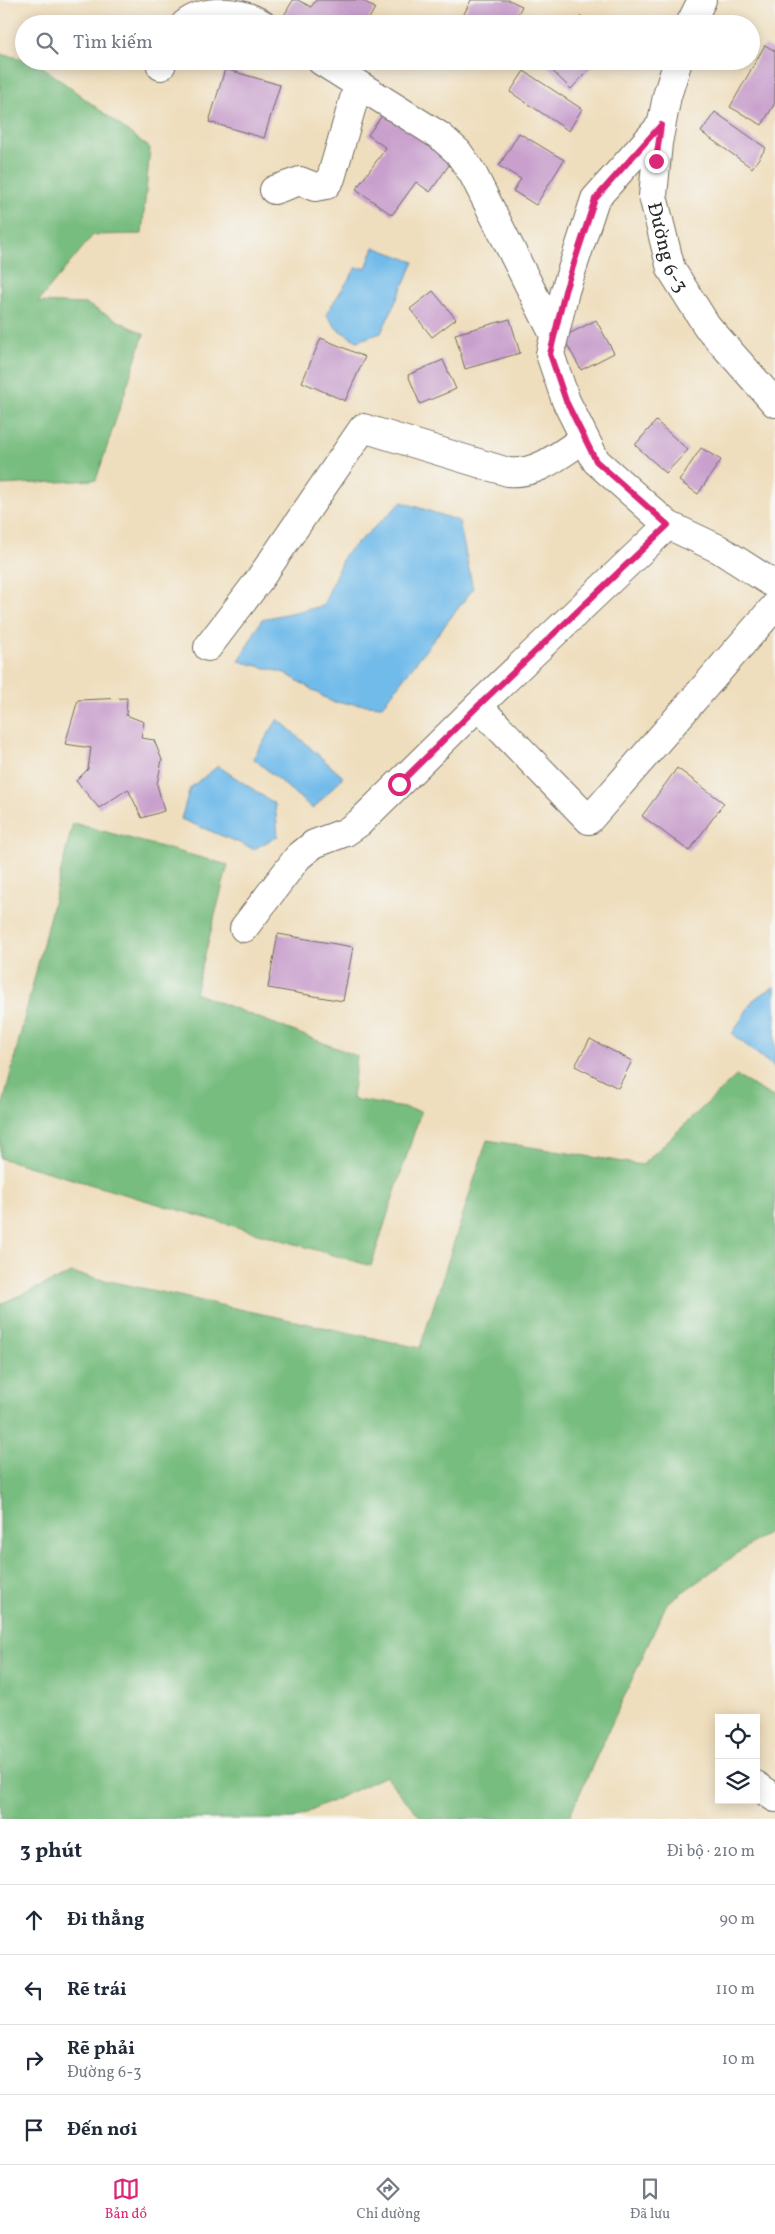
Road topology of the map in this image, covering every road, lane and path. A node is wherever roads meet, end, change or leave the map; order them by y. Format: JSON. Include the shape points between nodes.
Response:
{"nodes":[{"id":1,"x":702,"y":0,"type":"edge"},
{"id":2,"x":205,"y":15,"type":"edge"},
{"id":3,"x":242,"y":15,"type":"edge"},
{"id":4,"x":694,"y":15,"type":"edge"},
{"id":5,"x":335,"y":70,"type":"edge"},
{"id":6,"x":675,"y":70,"type":"edge"},
{"id":7,"x":358,"y":85,"type":"junction"},
{"id":8,"x":661,"y":125,"type":"junction"},
{"id":9,"x":274,"y":190,"type":"dead end"},
{"id":10,"x":554,"y":335,"type":"junction"},
{"id":11,"x":775,"y":403,"type":"edge"},
{"id":12,"x":584,"y":438,"type":"junction"},
{"id":13,"x":668,"y":525,"type":"junction"},
{"id":14,"x":775,"y":585,"type":"edge"},
{"id":15,"x":775,"y":606,"type":"edge"},
{"id":16,"x":208,"y":647,"type":"dead end"},
{"id":17,"x":478,"y":706,"type":"junction"},
{"id":18,"x":244,"y":928,"type":"dead end"},
{"id":19,"x":760,"y":1788,"type":"edge"},
{"id":20,"x":775,"y":1798,"type":"edge"}],
"edges":[{"from":1,"to":4,"type":"street"},
{"from":2,"to":3,"type":"street"},
{"from":5,"to":7,"type":"street"},
{"from":6,"to":8,"type":"street","name":"Đường 6-3"},
{"from":7,"to":9,"type":"street","via":[[331,178],[326,185],[315,187],[300,181]]},
{"from":7,"to":10,"type":"street","via":[[440,136],[458,152],[473,174]]},
{"from":8,"to":10,"type":"street","via":[[595,199]]},
{"from":8,"to":11,"type":"street","name":"Đường 6-3","via":[[652,196],[672,269],[707,326]]},
{"from":10,"to":12,"type":"street","via":[[550,354],[566,401]]},
{"from":12,"to":13,"type":"street","via":[[596,461]]},
{"from":12,"to":16,"type":"street","via":[[523,474],[362,428],[259,580]]},
{"from":13,"to":14,"type":"street","via":[[719,549]]},
{"from":13,"to":17,"type":"street"},
{"from":15,"to":17,"type":"street","via":[[589,820]]},
{"from":17,"to":18,"type":"street","via":[[359,823],[346,832],[314,844],[298,857]]},
{"from":19,"to":20,"type":"street"}]}
